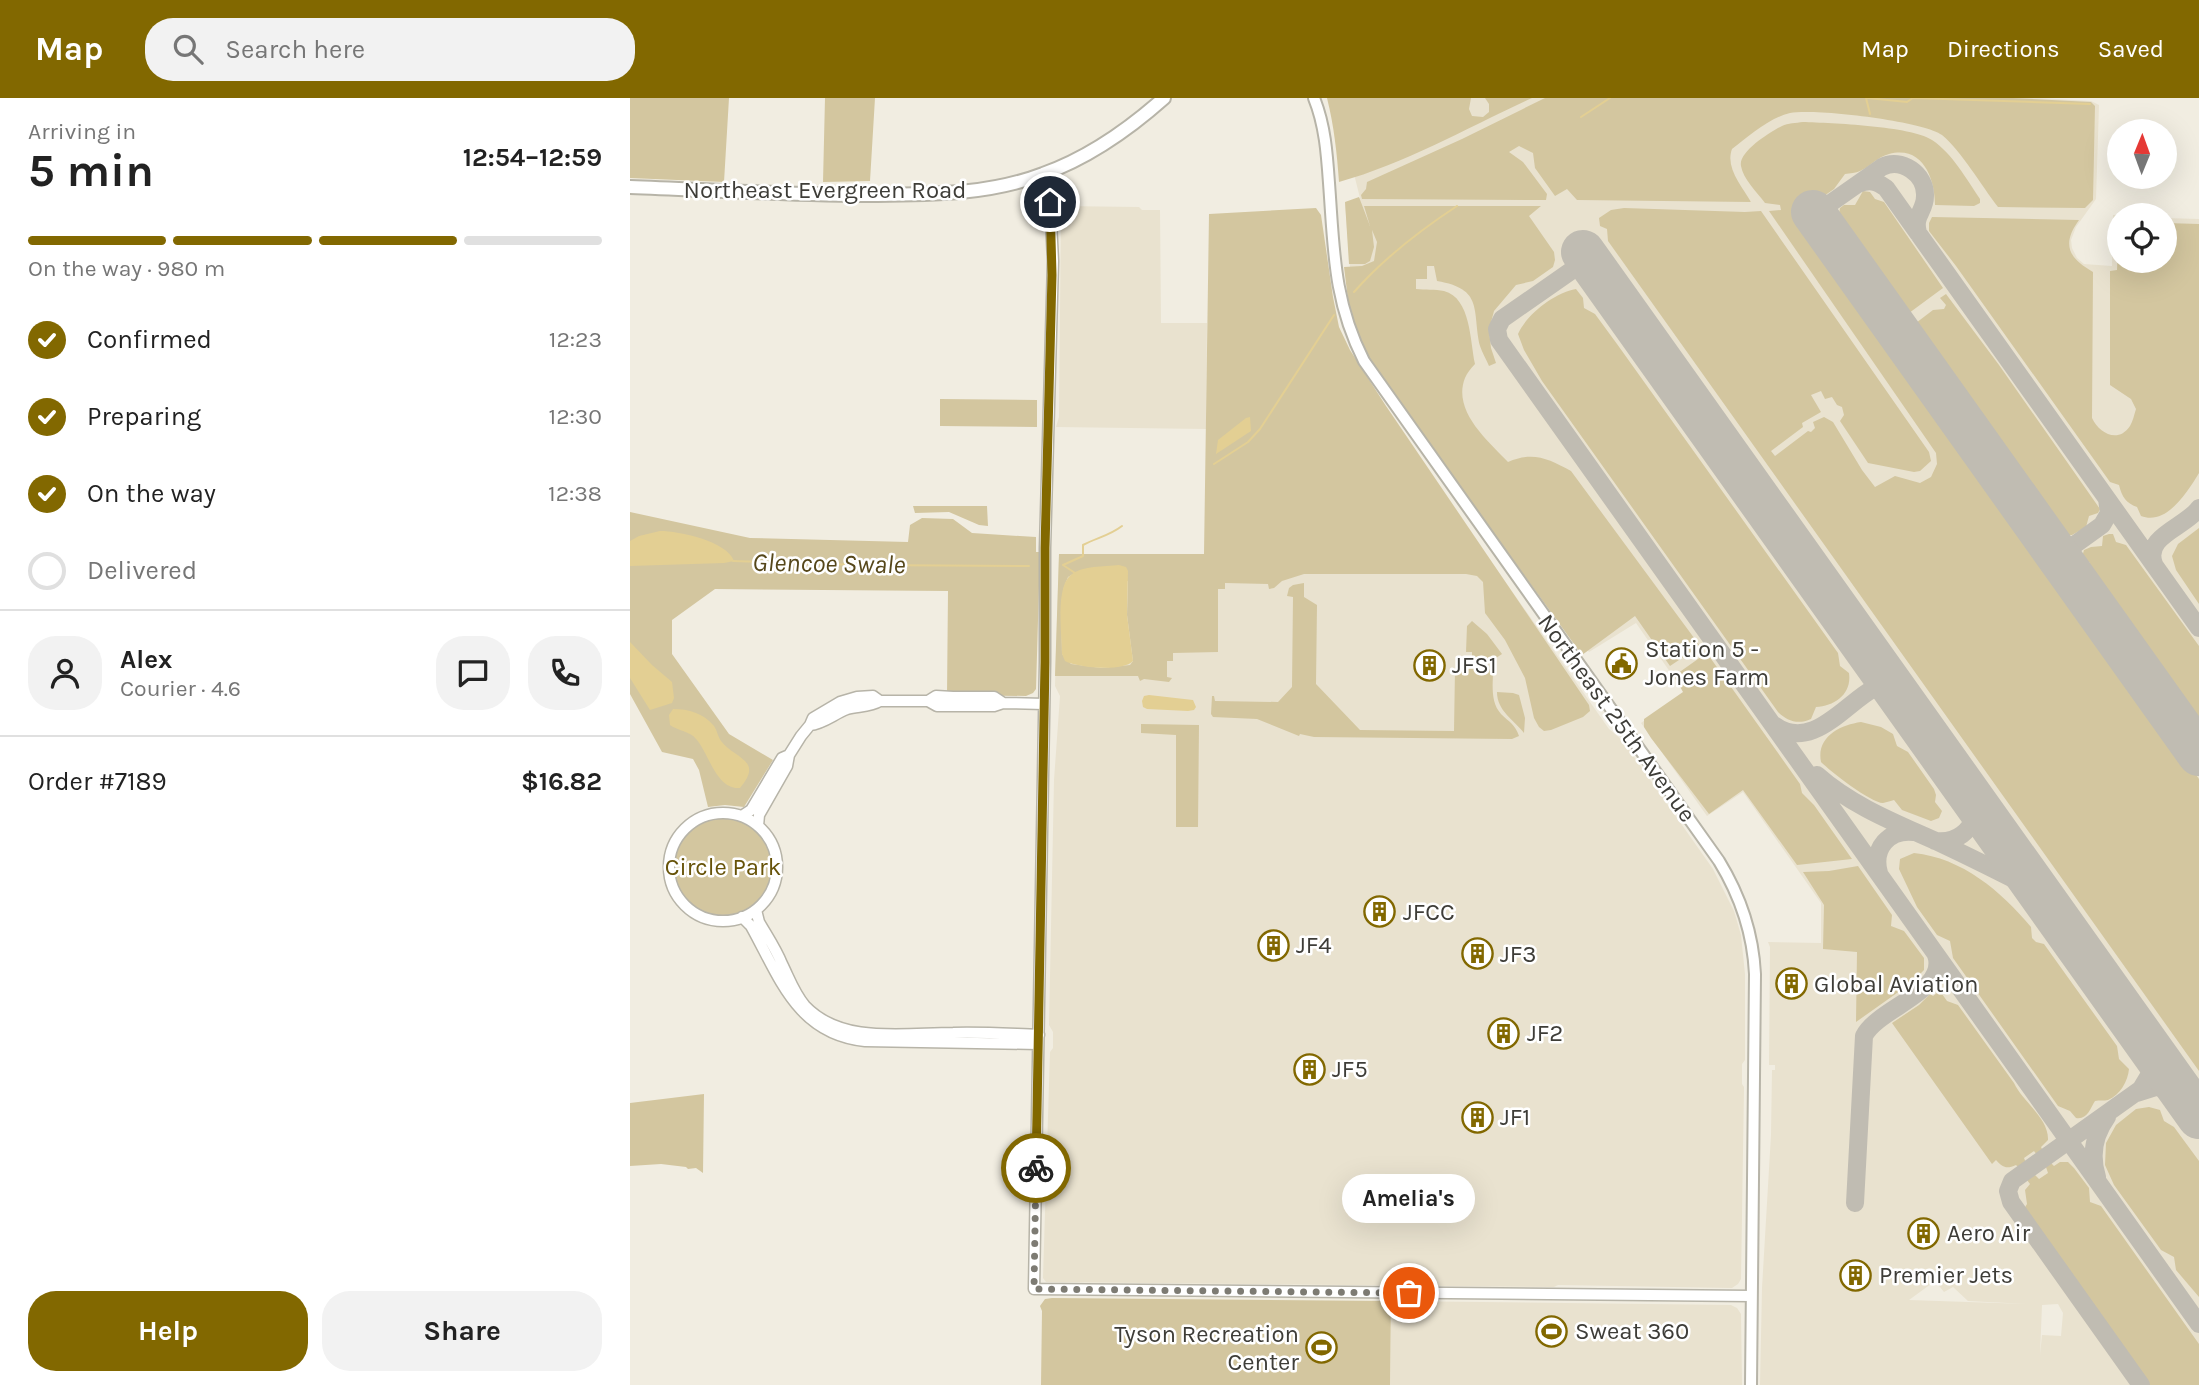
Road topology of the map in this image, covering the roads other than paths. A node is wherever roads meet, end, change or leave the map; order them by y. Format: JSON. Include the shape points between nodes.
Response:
{"nodes":[{"id":1,"x":1164,"y":98,"type":"edge"},
{"id":2,"x":1314,"y":98,"type":"edge"},
{"id":3,"x":1042,"y":175,"type":"junction"},
{"id":4,"x":630,"y":187,"type":"edge"},
{"id":5,"x":1045,"y":704,"type":"junction"},
{"id":6,"x":789,"y":755,"type":"junction"},
{"id":7,"x":742,"y":816,"type":"junction"},
{"id":8,"x":758,"y":825,"type":"junction"},
{"id":9,"x":756,"y":910,"type":"junction"},
{"id":10,"x":742,"y":918,"type":"junction"},
{"id":11,"x":1039,"y":1040,"type":"junction"},
{"id":12,"x":1751,"y":1296,"type":"junction"},
{"id":13,"x":1751,"y":1385,"type":"edge"}],
"edges":[{"from":1,"to":3,"type":"main road","name":"Northeast Evergreen Road","via":[[1114,138]]},
{"from":2,"to":12,"type":"main road","name":"Northeast 25th Avenue","via":[[1327,150],[1340,298],[1364,361],[1720,861],[1742,906],[1755,974]]},
{"from":3,"to":4,"type":"main road","name":"Northeast Evergreen Road","via":[[947,195]]},
{"from":3,"to":5,"type":"street","via":[[1051,212],[1053,261]]},
{"from":5,"to":6,"type":"street","via":[[937,706],[928,701],[880,701],[873,696],[849,699],[813,718]]},
{"from":5,"to":11,"type":"street"},
{"from":6,"to":7,"type":"street","via":[[782,758],[751,810]]},
{"from":6,"to":8,"type":"street","via":[[788,766],[759,815]]},
{"from":7,"to":8,"type":"street"},
{"from":7,"to":10,"type":"street","via":[[719,813],[696,820],[678,836],[668,864],[676,893],[693,912],[717,921]]},
{"from":8,"to":9,"type":"street","via":[[773,846],[777,871],[772,890]]},
{"from":9,"to":10,"type":"street"},
{"from":9,"to":11,"type":"street","via":[[796,992],[812,1012],[834,1026],[880,1034],[973,1033]]},
{"from":10,"to":11,"type":"street","via":[[800,1010],[847,1038]]},
{"from":11,"to":12,"type":"street","via":[[1034,1289]]},
{"from":12,"to":13,"type":"main road","name":"Northeast 25th Avenue"}]}
